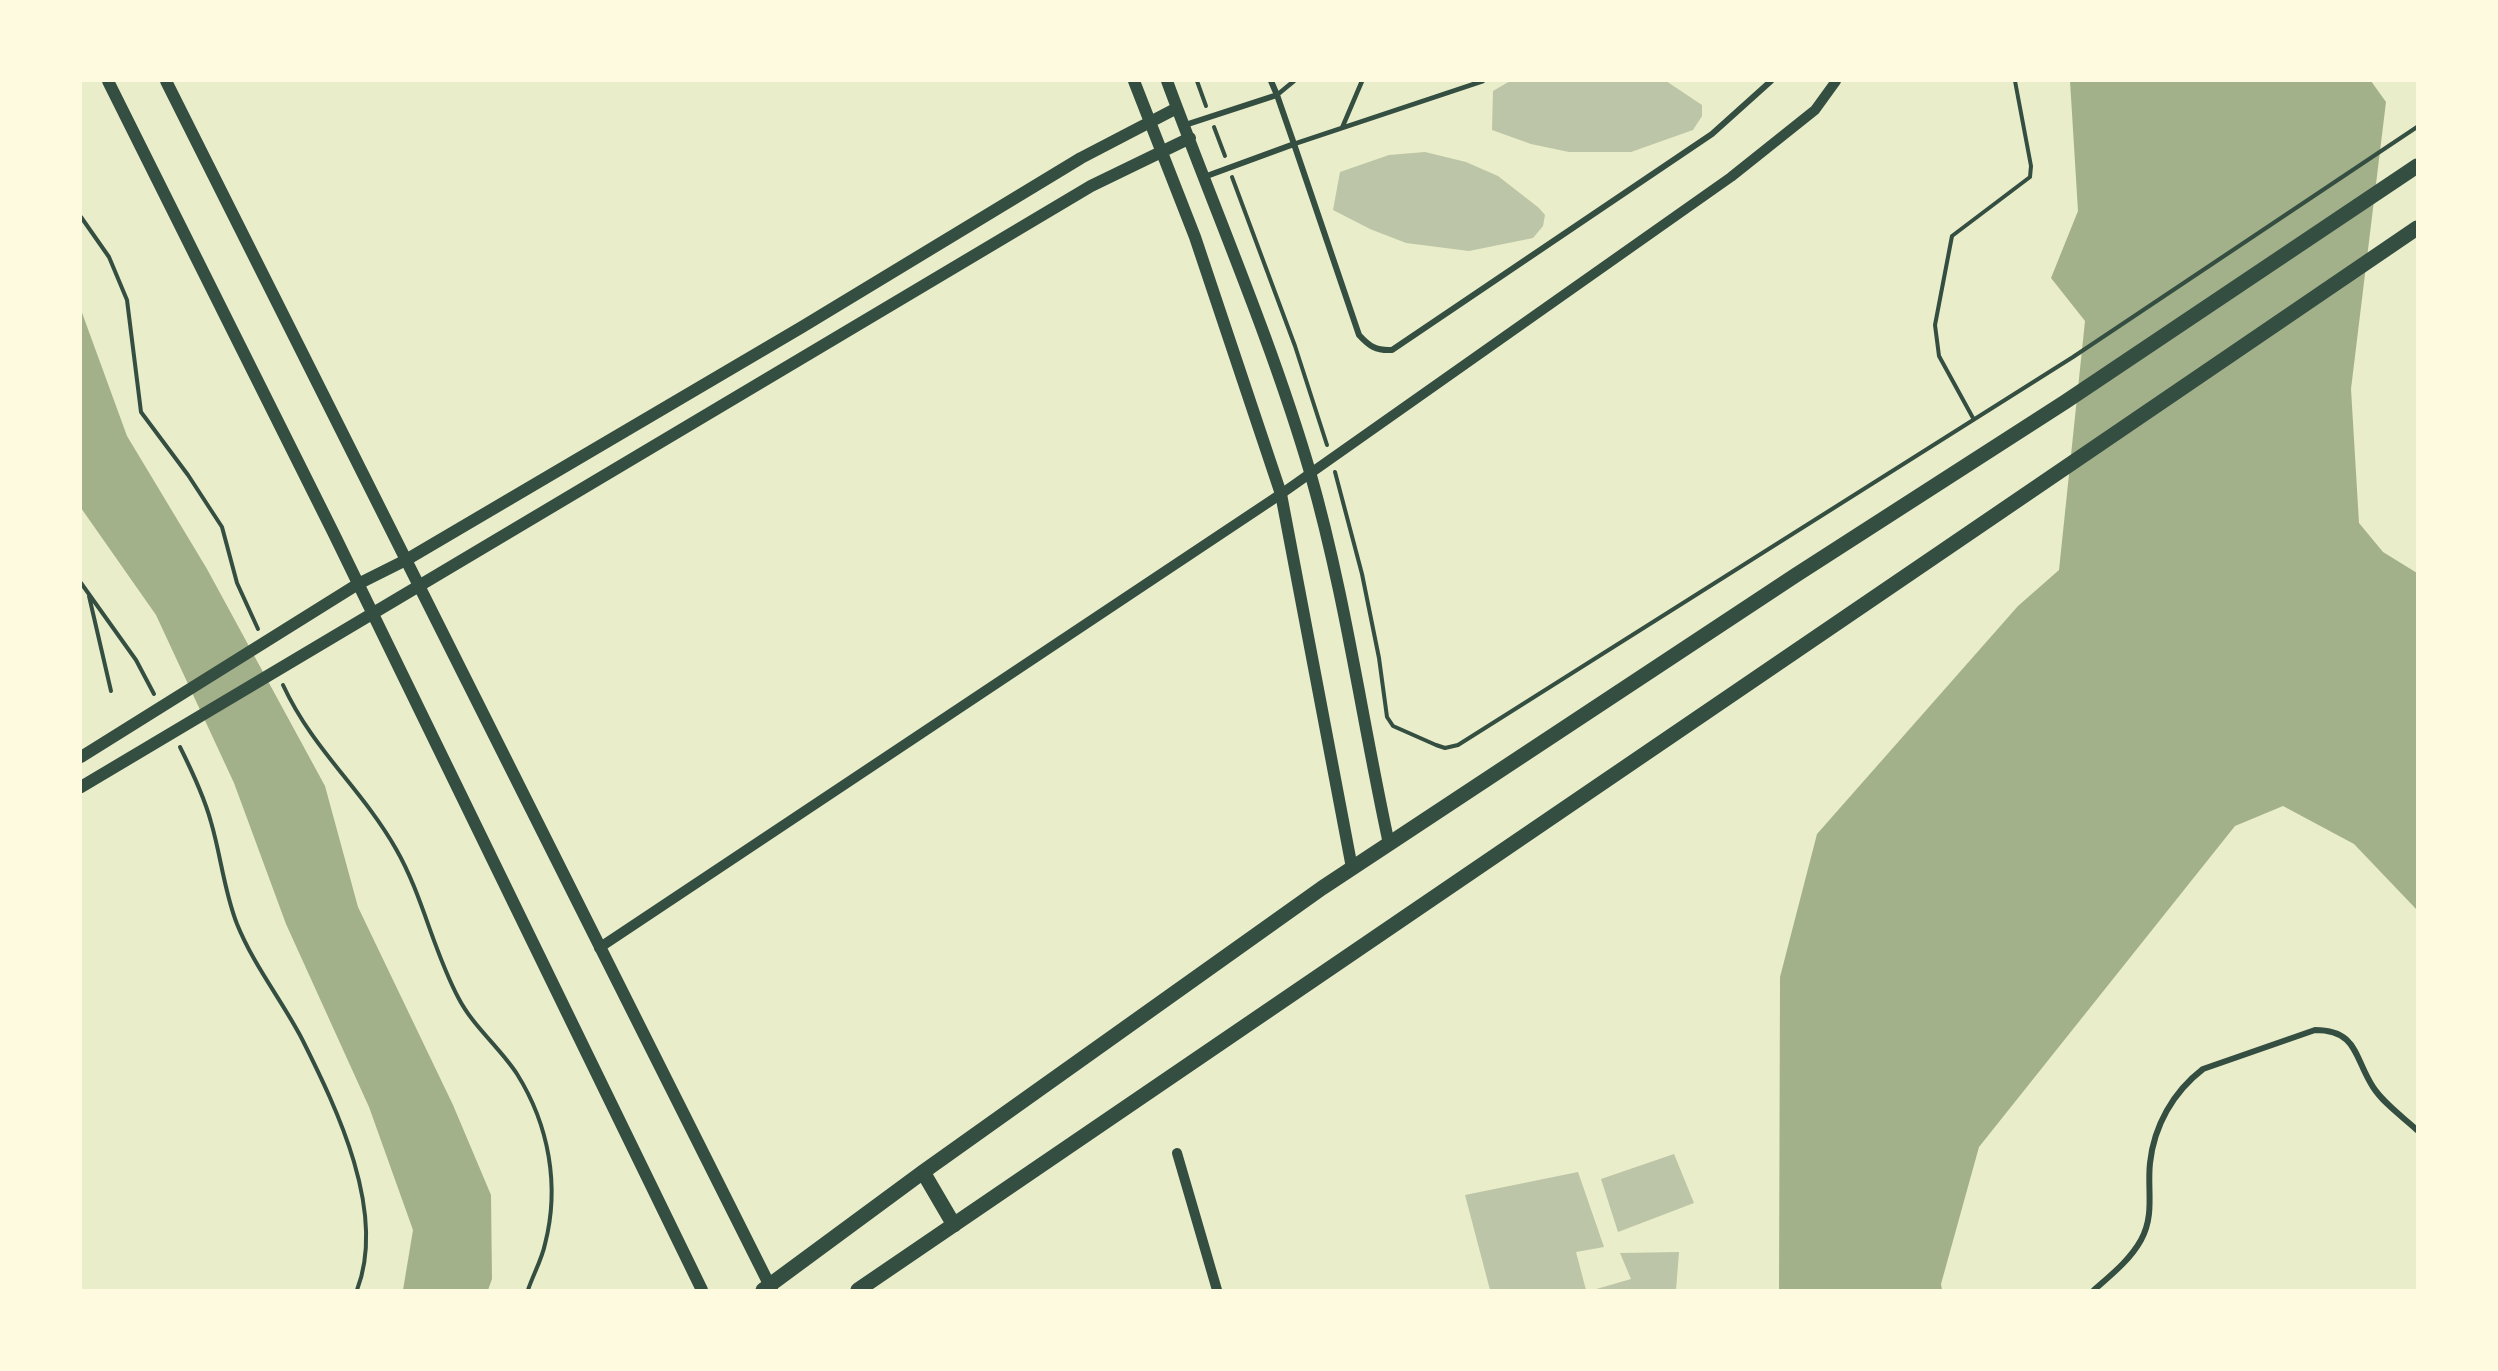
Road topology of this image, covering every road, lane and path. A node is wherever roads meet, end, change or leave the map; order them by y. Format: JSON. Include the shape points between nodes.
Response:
{"nodes":[{"id":1,"x":108,"y":81,"type":"edge"},
{"id":2,"x":165,"y":81,"type":"edge"},
{"id":3,"x":1134,"y":81,"type":"edge"},
{"id":4,"x":1167,"y":81,"type":"edge"},
{"id":5,"x":1197,"y":81,"type":"edge"},
{"id":6,"x":1271,"y":81,"type":"edge"},
{"id":7,"x":1294,"y":81,"type":"edge"},
{"id":8,"x":1362,"y":81,"type":"edge"},
{"id":9,"x":1483,"y":81,"type":"edge"},
{"id":10,"x":1771,"y":81,"type":"edge"},
{"id":11,"x":1836,"y":81,"type":"edge"},
{"id":12,"x":2015,"y":81,"type":"edge"},
{"id":13,"x":1471,"y":83,"type":"edge"},
{"id":14,"x":1276,"y":95,"type":"junction"},
{"id":15,"x":1177,"y":108,"type":"junction"},
{"id":16,"x":1210,"y":117,"type":"junction"},
{"id":17,"x":1149,"y":120,"type":"junction"},
{"id":18,"x":1185,"y":125,"type":"junction"},
{"id":19,"x":2417,"y":127,"type":"edge"},
{"id":20,"x":1342,"y":128,"type":"junction"},
{"id":21,"x":1190,"y":138,"type":"junction"},
{"id":22,"x":1294,"y":144,"type":"junction"},
{"id":23,"x":1162,"y":152,"type":"junction"},
{"id":24,"x":2417,"y":166,"type":"edge"},
{"id":25,"x":1229,"y":168,"type":"junction"},
{"id":26,"x":1204,"y":177,"type":"junction"},
{"id":27,"x":81,"y":216,"type":"edge"},
{"id":28,"x":2417,"y":228,"type":"edge"},
{"id":29,"x":1973,"y":418,"type":"junction"},
{"id":30,"x":1331,"y":458,"type":"junction"},
{"id":31,"x":1310,"y":473,"type":"junction"},
{"id":32,"x":1281,"y":494,"type":"junction"},
{"id":33,"x":406,"y":560,"type":"junction"},
{"id":34,"x":81,"y":583,"type":"edge"},
{"id":35,"x":358,"y":584,"type":"junction"},
{"id":36,"x":420,"y":587,"type":"junction"},
{"id":37,"x":88,"y":592,"type":"junction"},
{"id":38,"x":373,"y":615,"type":"junction"},
{"id":39,"x":260,"y":633,"type":"dead end"},
{"id":40,"x":283,"y":684,"type":"dead end"},
{"id":41,"x":111,"y":691,"type":"dead end"},
{"id":42,"x":156,"y":699,"type":"dead end"},
{"id":43,"x":176,"y":739,"type":"dead end"},
{"id":44,"x":81,"y":757,"type":"edge"},
{"id":45,"x":81,"y":787,"type":"edge"},
{"id":46,"x":1389,"y":844,"type":"junction"},
{"id":47,"x":1352,"y":868,"type":"junction"},
{"id":48,"x":599,"y":948,"type":"junction"},
{"id":49,"x":2417,"y":1130,"type":"edge"},
{"id":50,"x":1177,"y":1153,"type":"dead end"},
{"id":51,"x":923,"y":1172,"type":"junction"},
{"id":52,"x":954,"y":1225,"type":"junction"},
{"id":53,"x":768,"y":1288,"type":"edge"},
{"id":54,"x":357,"y":1290,"type":"edge"},
{"id":55,"x":528,"y":1290,"type":"edge"},
{"id":56,"x":702,"y":1290,"type":"edge"},
{"id":57,"x":858,"y":1290,"type":"edge"},
{"id":58,"x":1217,"y":1290,"type":"edge"},
{"id":59,"x":2094,"y":1290,"type":"edge"}],
"edges":[{"from":1,"to":35,"type":"main road"},
{"from":2,"to":33,"type":"main road"},
{"from":3,"to":17,"type":"main road"},
{"from":4,"to":15,"type":"main road"},
{"from":5,"to":16,"type":"path"},
{"from":6,"to":14,"type":"street"},
{"from":7,"to":14,"type":"lane"},
{"from":8,"to":20,"type":"lane"},
{"from":9,"to":13,"type":"lane"},
{"from":10,"to":22,"type":"street","via":[[1712,134],[1392,350],[1368,345],[1359,335]]},
{"from":11,"to":30,"type":"street","via":[[1815,110],[1731,177]]},
{"from":12,"to":29,"type":"path","via":[[2030,177],[1952,236],[1935,325],[1938,356]]},
{"from":13,"to":20,"type":"lane"},
{"from":14,"to":16,"type":"street"},
{"from":14,"to":22,"type":"street"},
{"from":15,"to":17,"type":"main road"},
{"from":15,"to":18,"type":"main road"},
{"from":16,"to":18,"type":"street"},
{"from":16,"to":25,"type":"path"},
{"from":17,"to":23,"type":"main road"},
{"from":17,"to":33,"type":"main road"},
{"from":18,"to":21,"type":"main road"},
{"from":19,"to":29,"type":"path","via":[[2073,357]]},
{"from":20,"to":22,"type":"lane"},
{"from":21,"to":23,"type":"main road"},
{"from":21,"to":26,"type":"main road"},
{"from":22,"to":25,"type":"street"},
{"from":23,"to":32,"type":"main road","via":[[1195,237]]},
{"from":23,"to":36,"type":"main road","via":[[1091,186]]},
{"from":24,"to":46,"type":"highway","via":[[2065,402]]},
{"from":25,"to":26,"type":"street"},
{"from":25,"to":30,"type":"path","via":[[1295,346]]},
{"from":26,"to":31,"type":"main road","via":[[1274,361]]},
{"from":27,"to":39,"type":"path","via":[[110,257],[127,300],[141,412],[222,527],[237,583]]},
{"from":28,"to":52,"type":"highway","via":[[2053,472]]},
{"from":29,"to":30,"type":"path","via":[[1458,745],[1445,748],[1393,726],[1387,717],[1362,574]]},
{"from":30,"to":31,"type":"street"},
{"from":31,"to":32,"type":"street"},
{"from":31,"to":46,"type":"main road","via":[[1341,598]]},
{"from":32,"to":47,"type":"main road"},
{"from":32,"to":48,"type":"street"},
{"from":33,"to":35,"type":"main road"},
{"from":33,"to":36,"type":"main road"},
{"from":34,"to":37,"type":"path"},
{"from":35,"to":38,"type":"main road"},
{"from":35,"to":44,"type":"main road"},
{"from":36,"to":38,"type":"main road"},
{"from":36,"to":48,"type":"main road"},
{"from":37,"to":41,"type":"path"},
{"from":37,"to":42,"type":"path","via":[[136,660]]},
{"from":38,"to":45,"type":"main road"},
{"from":38,"to":56,"type":"main road"},
{"from":40,"to":55,"type":"path","via":[[302,723],[362,798],[395,848],[417,890],[440,960],[460,1001],[517,1075],[536,1114],[549,1153],[554,1196],[545,1245]]},
{"from":43,"to":54,"type":"path","via":[[196,778],[211,822],[238,926],[258,971],[302,1039],[350,1149],[368,1233],[365,1270]]},
{"from":46,"to":47,"type":"highway"},
{"from":47,"to":51,"type":"highway"},
{"from":48,"to":53,"type":"main road"},
{"from":49,"to":59,"type":"street","via":[[2372,1086],[2343,1035],[2331,1030],[2314,1030],[2203,1070],[2188,1081],[2163,1117],[2150,1163],[2150,1207],[2142,1239]]},
{"from":50,"to":58,"type":"street"},
{"from":51,"to":52,"type":"highway"},
{"from":51,"to":53,"type":"highway"},
{"from":52,"to":57,"type":"highway"}]}
